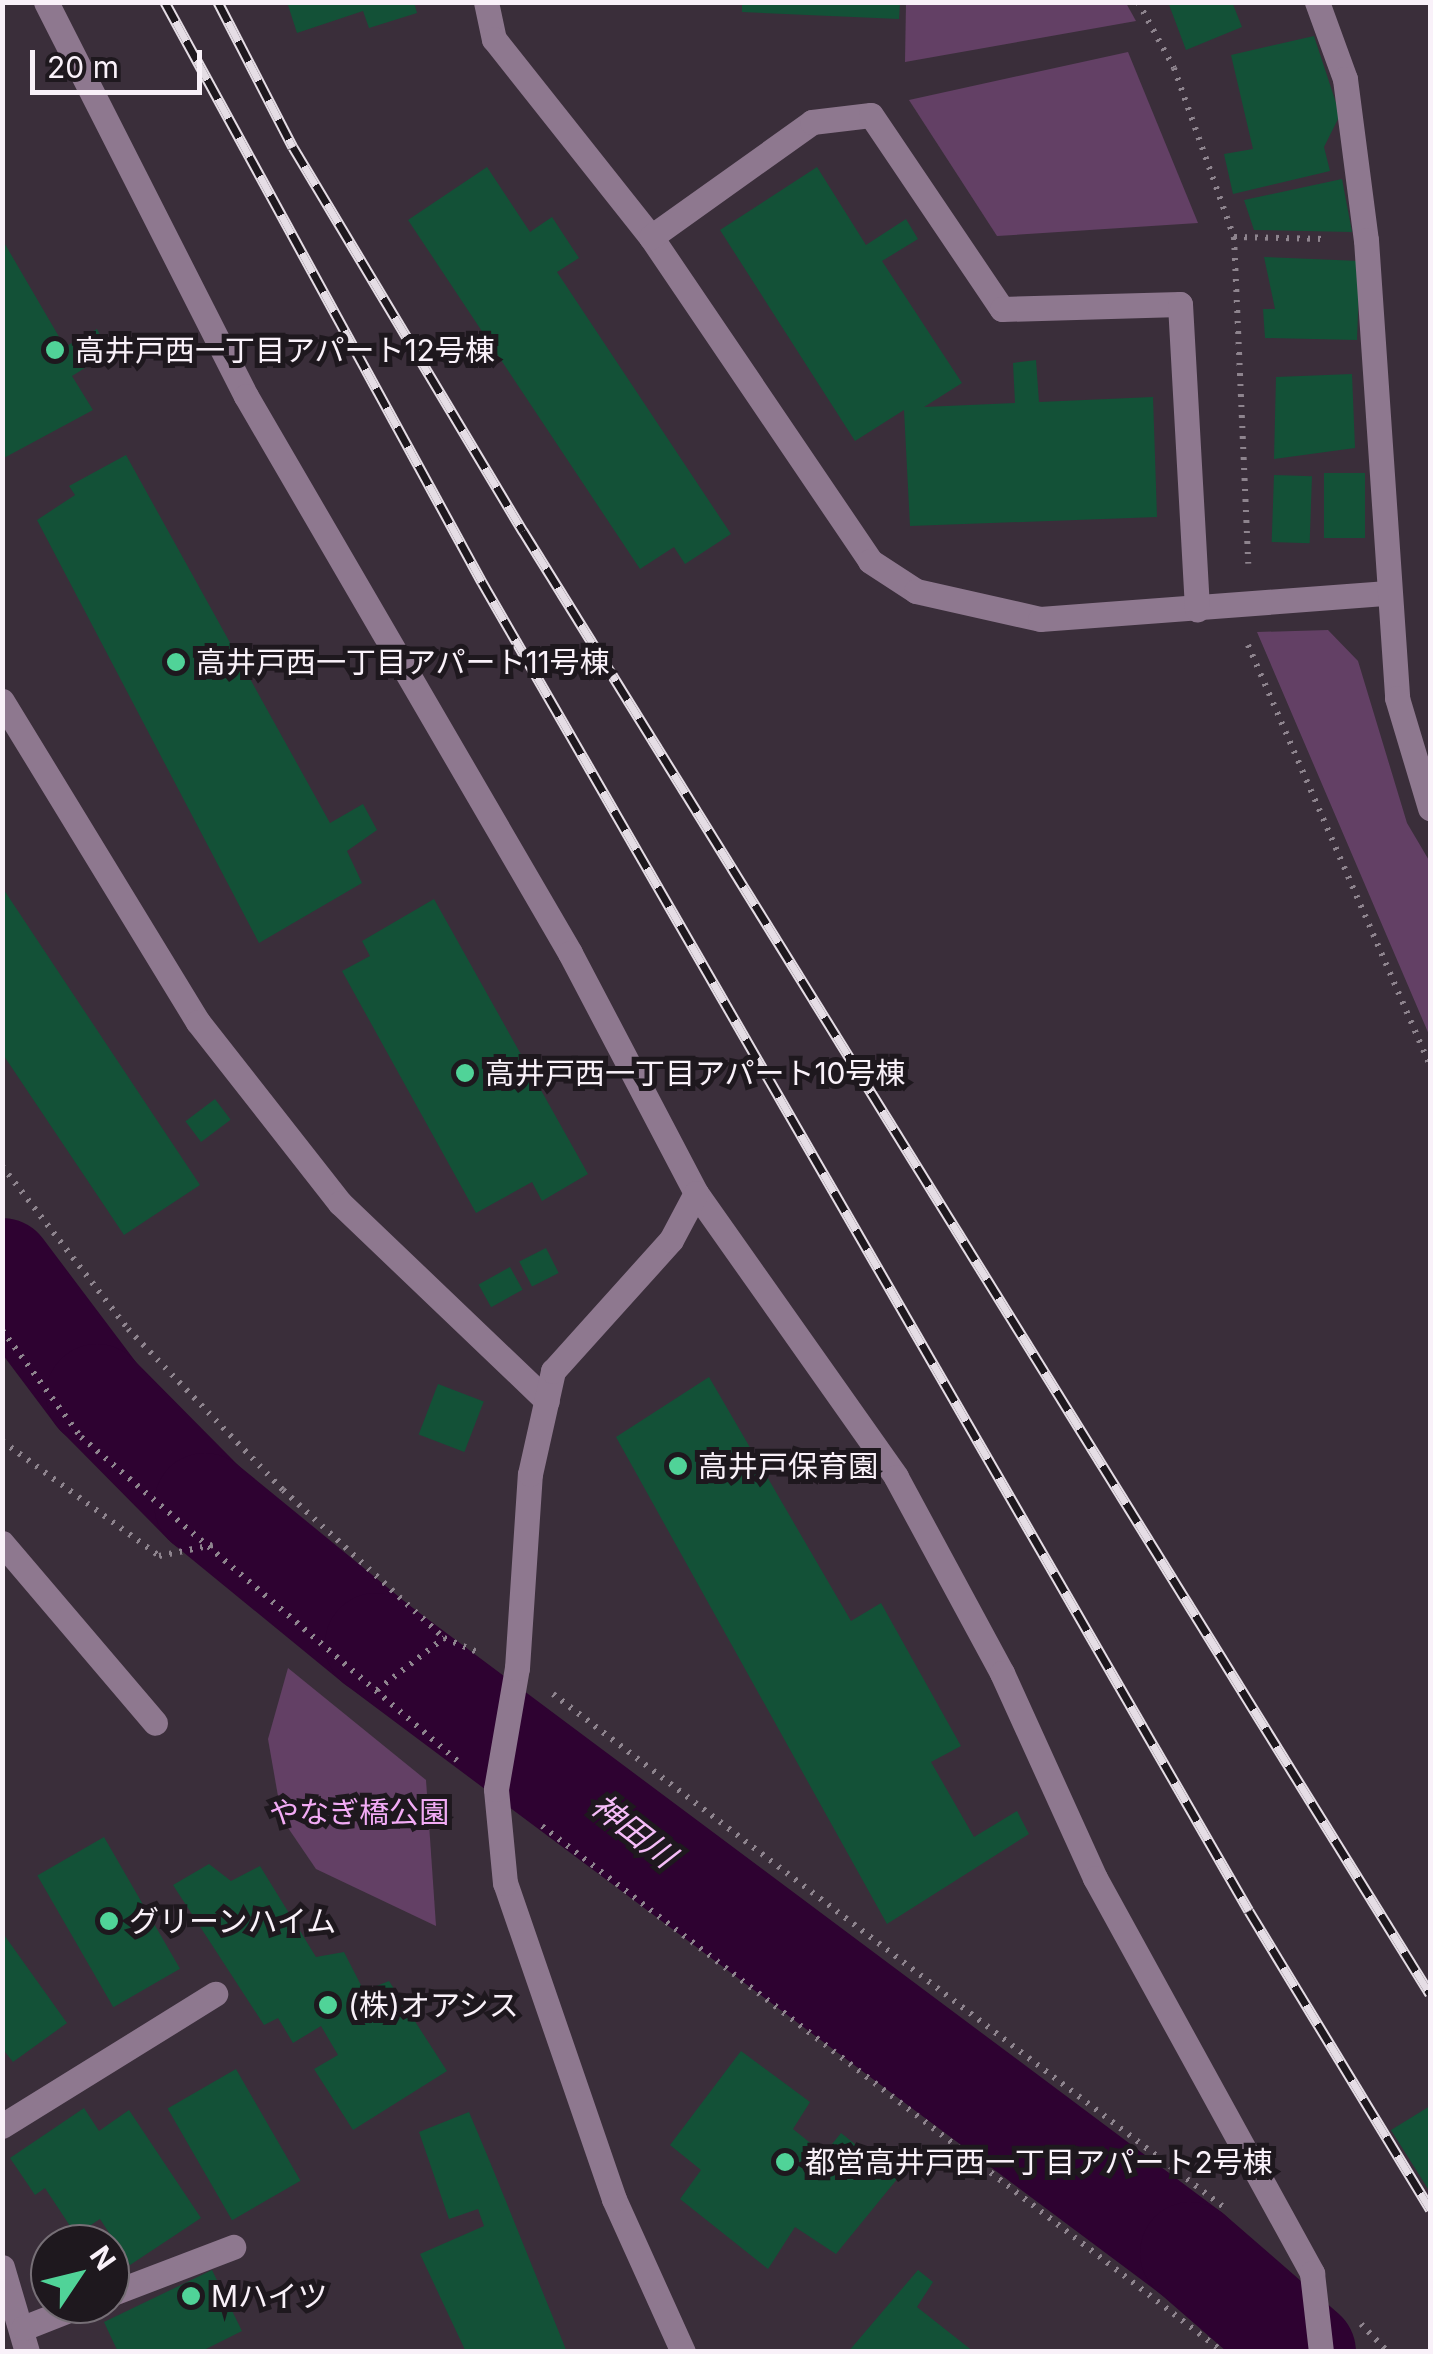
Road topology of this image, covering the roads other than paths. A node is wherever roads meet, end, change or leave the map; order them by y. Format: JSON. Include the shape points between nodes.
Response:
{"nodes":[{"id":1,"x":46,"y":2,"type":"edge"},
{"id":2,"x":486,"y":2,"type":"edge"},
{"id":3,"x":1317,"y":2,"type":"edge"},
{"id":4,"x":651,"y":237,"type":"junction"},
{"id":5,"x":1384,"y":594,"type":"junction"},
{"id":6,"x":1196,"y":610,"type":"junction"},
{"id":7,"x":2,"y":700,"type":"edge"},
{"id":8,"x":1430,"y":808,"type":"edge"},
{"id":9,"x":696,"y":1193,"type":"junction"},
{"id":10,"x":547,"y":1402,"type":"junction"},
{"id":11,"x":2,"y":1543,"type":"edge"},
{"id":12,"x":155,"y":1723,"type":"dead end"},
{"id":13,"x":215,"y":1994,"type":"dead end"},
{"id":14,"x":2,"y":2126,"type":"edge"},
{"id":15,"x":233,"y":2247,"type":"dead end"},
{"id":16,"x":2,"y":2268,"type":"edge"},
{"id":17,"x":130,"y":2286,"type":"edge"},
{"id":18,"x":51,"y":2324,"type":"edge"},
{"id":19,"x":25,"y":2340,"type":"edge"},
{"id":20,"x":683,"y":2352,"type":"edge"},
{"id":21,"x":1321,"y":2352,"type":"edge"}],
"edges":[{"from":1,"to":9,"type":"street","via":[[246,396],[570,953]]},
{"from":2,"to":4,"type":"street","via":[[494,39]]},
{"from":3,"to":5,"type":"street","via":[[1345,79],[1366,240]]},
{"from":4,"to":6,"type":"street","via":[[870,561],[916,591],[1040,619]]},
{"from":4,"to":6,"type":"street","via":[[812,122],[871,115],[1002,308],[1180,304]]},
{"from":5,"to":6,"type":"street"},
{"from":5,"to":8,"type":"street","via":[[1397,698]]},
{"from":7,"to":10,"type":"street","via":[[198,1022],[340,1203]]},
{"from":9,"to":10,"type":"street","via":[[672,1240],[554,1371]]},
{"from":9,"to":21,"type":"street","via":[[896,1478],[1002,1674],[1095,1878],[1312,2273]]},
{"from":10,"to":20,"type":"street","via":[[530,1474],[500,1780],[505,1883],[614,2199]]},
{"from":11,"to":12,"type":"street"},
{"from":13,"to":14,"type":"street"},
{"from":15,"to":17,"type":"street"},
{"from":16,"to":19,"type":"street"},
{"from":18,"to":19,"type":"street"}]}
